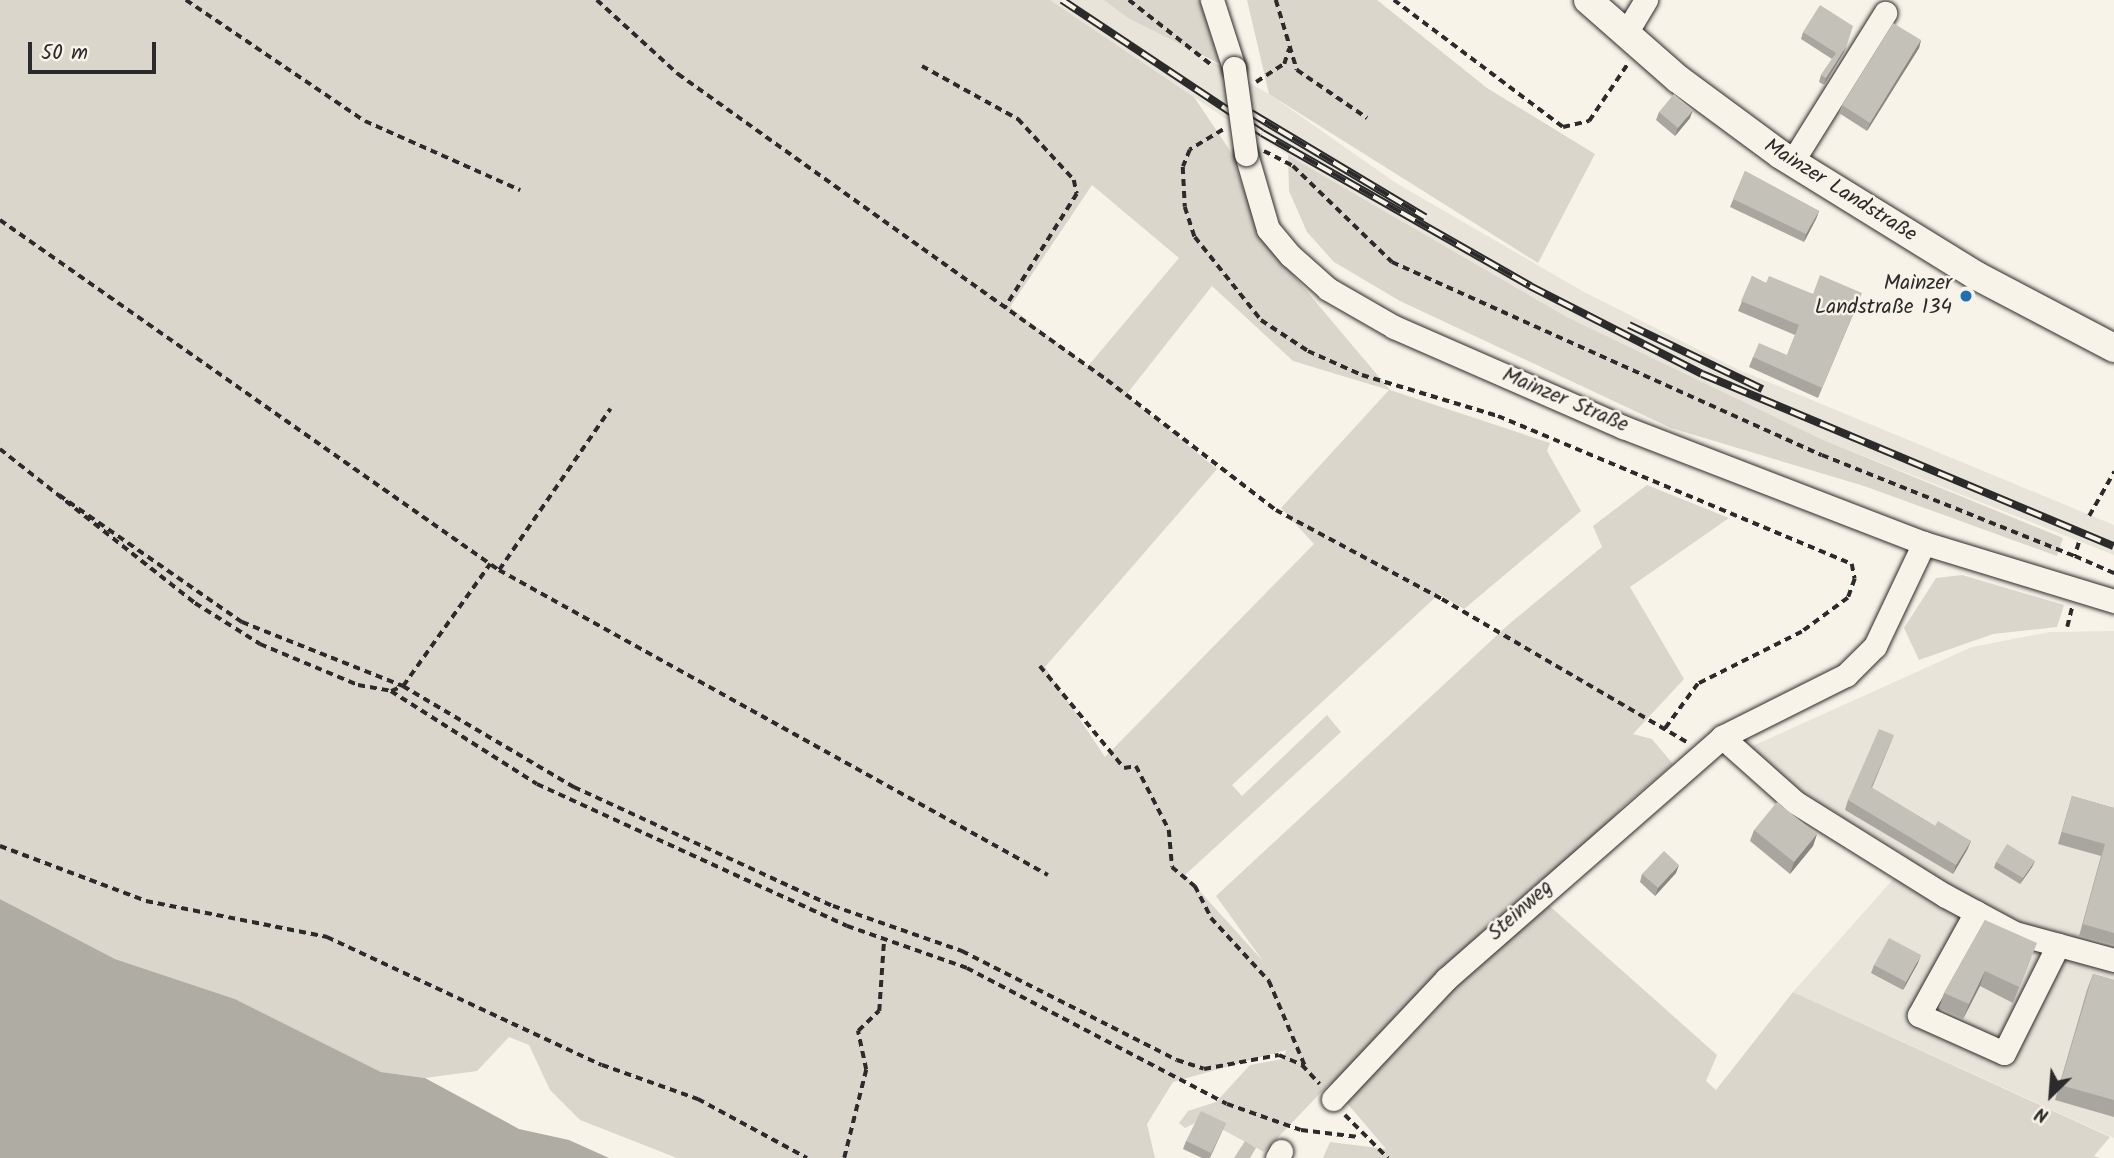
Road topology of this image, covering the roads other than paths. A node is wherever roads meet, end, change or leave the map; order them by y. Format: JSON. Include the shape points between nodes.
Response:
{"nodes":[{"id":1,"x":1212,"y":0,"type":"edge"},
{"id":2,"x":1588,"y":0,"type":"edge"},
{"id":3,"x":1646,"y":0,"type":"edge"},
{"id":4,"x":1885,"y":13,"type":"dead end"},
{"id":5,"x":1634,"y":40,"type":"junction"},
{"id":6,"x":1792,"y":162,"type":"junction"},
{"id":7,"x":2114,"y":348,"type":"edge"},
{"id":8,"x":1924,"y":543,"type":"junction"},
{"id":9,"x":2114,"y":601,"type":"edge"},
{"id":10,"x":1722,"y":737,"type":"junction"},
{"id":11,"x":1976,"y":912,"type":"junction"},
{"id":12,"x":2058,"y":945,"type":"junction"},
{"id":13,"x":2114,"y":960,"type":"edge"},
{"id":14,"x":1333,"y":1099,"type":"road end"}],
"edges":[{"from":1,"to":8,"type":"street","name":"Mainzer Straße","bridge":true,"via":[[1234,68],[1246,146],[1268,229],[1328,289],[1394,327],[1623,427]]},
{"from":2,"to":5,"type":"main road","name":"Mainzer Landstraße"},
{"from":3,"to":5,"type":"street"},
{"from":4,"to":6,"type":"street"},
{"from":5,"to":6,"type":"main road","name":"Mainzer Landstraße"},
{"from":6,"to":7,"type":"main road","name":"Mainzer Landstraße","via":[[1977,276]]},
{"from":8,"to":9,"type":"street","name":"Mainzer Straße"},
{"from":8,"to":10,"type":"street","name":"Steinweg","via":[[1875,646],[1846,675]]},
{"from":10,"to":11,"type":"street","via":[[1795,802]]},
{"from":10,"to":14,"type":"street","name":"Steinweg","via":[[1446,979]]},
{"from":11,"to":12,"type":"street"},
{"from":11,"to":12,"type":"street","via":[[1919,1015],[2004,1053]]},
{"from":12,"to":13,"type":"street"}]}
